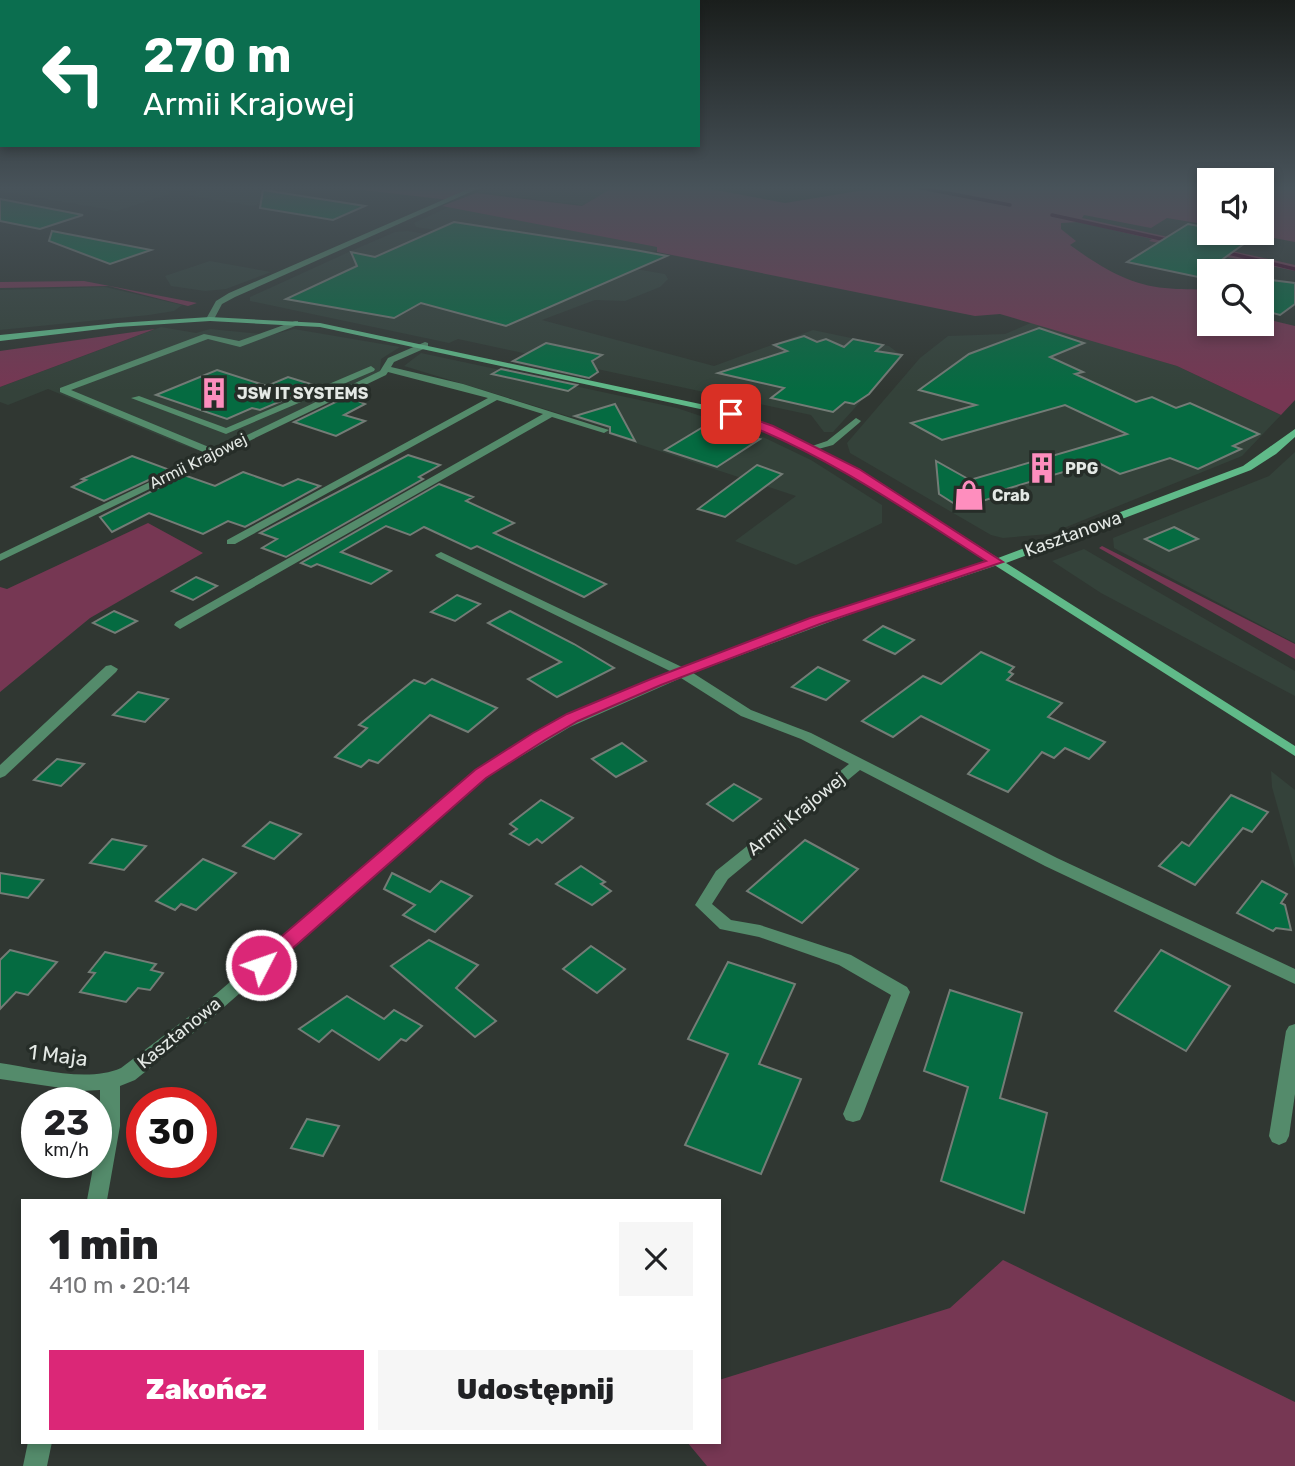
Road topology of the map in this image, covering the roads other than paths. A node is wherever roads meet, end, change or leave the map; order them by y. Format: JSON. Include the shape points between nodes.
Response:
{"nodes":[{"id":1,"x":325,"y":254,"type":"edge"},
{"id":2,"x":209,"y":319,"type":"junction"},
{"id":3,"x":295,"y":323,"type":"junction"},
{"id":4,"x":0,"y":338,"type":"edge"},
{"id":5,"x":425,"y":345,"type":"junction"},
{"id":6,"x":389,"y":365,"type":"junction"},
{"id":7,"x":496,"y":397,"type":"junction"},
{"id":8,"x":136,"y":398,"type":"dead end"},
{"id":9,"x":551,"y":414,"type":"junction"},
{"id":10,"x":856,"y":421,"type":"dead end"},
{"id":11,"x":604,"y":430,"type":"dead end"},
{"id":12,"x":1295,"y":432,"type":"edge"},
{"id":13,"x":811,"y":448,"type":"junction"},
{"id":14,"x":214,"y":453,"type":"junction"},
{"id":15,"x":231,"y":542,"type":"dead end"},
{"id":16,"x":441,"y":555,"type":"dead end"},
{"id":17,"x":0,"y":558,"type":"edge"},
{"id":18,"x":997,"y":562,"type":"junction"},
{"id":19,"x":180,"y":625,"type":"dead end"},
{"id":20,"x":111,"y":669,"type":"dead end"},
{"id":21,"x":683,"y":672,"type":"junction"},
{"id":22,"x":1295,"y":752,"type":"edge"},
{"id":23,"x":858,"y":764,"type":"junction"},
{"id":24,"x":0,"y":774,"type":"edge"},
{"id":25,"x":1295,"y":977,"type":"edge"},
{"id":26,"x":1295,"y":1031,"type":"edge"},
{"id":27,"x":0,"y":1071,"type":"edge"},
{"id":28,"x":110,"y":1082,"type":"junction"},
{"id":29,"x":853,"y":1114,"type":"dead end"},
{"id":30,"x":1279,"y":1136,"type":"dead end"},
{"id":31,"x":97,"y":1199,"type":"edge"},
{"id":32,"x":40,"y":1444,"type":"edge"},
{"id":33,"x":35,"y":1466,"type":"edge"}],
"edges":[{"from":1,"to":2,"type":"street","via":[[232,295],[219,303]]},
{"from":2,"to":3,"type":"street"},
{"from":2,"to":4,"type":"street"},
{"from":3,"to":5,"type":"street"},
{"from":3,"to":14,"type":"street","via":[[240,344],[207,336],[64,390]]},
{"from":5,"to":6,"type":"street","name":"Armii Krajowej"},
{"from":5,"to":13,"type":"street","via":[[716,410]]},
{"from":6,"to":7,"type":"street"},
{"from":6,"to":8,"type":"street","name":"Armii Krajowej","via":[[226,431]]},
{"from":6,"to":14,"type":"street","name":"Armii Krajowej"},
{"from":7,"to":9,"type":"street"},
{"from":7,"to":15,"type":"street"},
{"from":9,"to":11,"type":"street"},
{"from":9,"to":19,"type":"street"},
{"from":10,"to":13,"type":"street","via":[[830,443]]},
{"from":12,"to":18,"type":"street","name":"Kasztanowa","via":[[1247,468]]},
{"from":13,"to":18,"type":"street"},
{"from":14,"to":17,"type":"street","name":"Armii Krajowej"},
{"from":16,"to":21,"type":"street"},
{"from":18,"to":21,"type":"street","name":"Kasztanowa","via":[[884,596]]},
{"from":18,"to":22,"type":"street"},
{"from":20,"to":24,"type":"street"},
{"from":21,"to":23,"type":"street","via":[[746,713],[806,736]]},
{"from":21,"to":28,"type":"street","name":"Kasztanowa","via":[[573,718],[481,774],[149,1061]]},
{"from":23,"to":25,"type":"street","name":"Armii Krajowej","via":[[1051,862]]},
{"from":23,"to":29,"type":"street","name":"Armii Krajowej","via":[[722,875],[703,905],[726,925],[760,931],[845,960],[901,992]]},
{"from":26,"to":30,"type":"street"},
{"from":27,"to":28,"type":"street","name":"1 Maja","via":[[82,1083]]},
{"from":28,"to":31,"type":"street","via":[[110,1126]]},
{"from":32,"to":33,"type":"street"}]}
